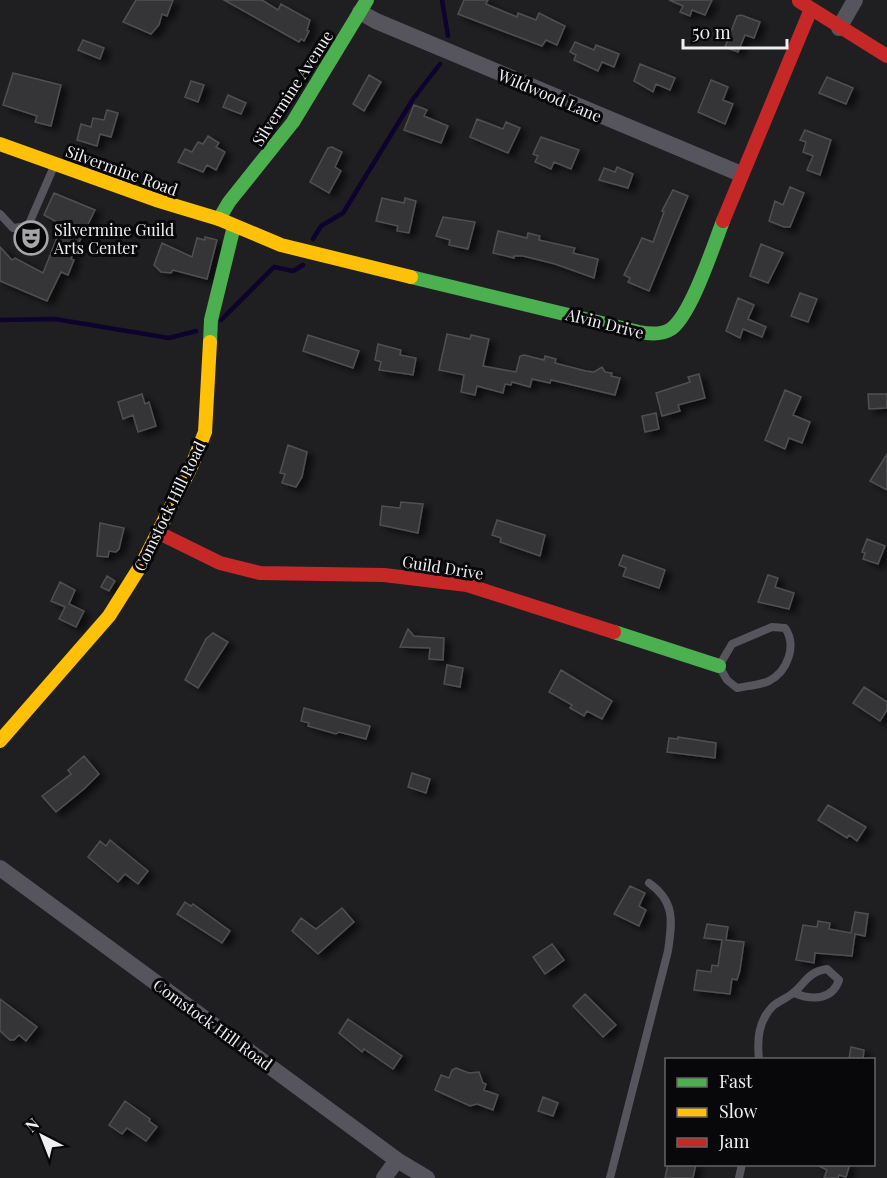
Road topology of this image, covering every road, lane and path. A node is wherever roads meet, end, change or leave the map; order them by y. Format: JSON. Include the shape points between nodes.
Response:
{"nodes":[{"id":1,"x":798,"y":0,"type":"edge"},
{"id":2,"x":855,"y":0,"type":"edge"},
{"id":3,"x":363,"y":6,"type":"edge"},
{"id":4,"x":811,"y":9,"type":"junction"},
{"id":5,"x":839,"y":28,"type":"junction"},
{"id":6,"x":887,"y":56,"type":"edge"},
{"id":7,"x":0,"y":144,"type":"edge"},
{"id":8,"x":56,"y":164,"type":"junction"},
{"id":9,"x":741,"y":174,"type":"junction"},
{"id":10,"x":0,"y":214,"type":"edge"},
{"id":11,"x":219,"y":219,"type":"junction"},
{"id":12,"x":234,"y":226,"type":"junction"},
{"id":13,"x":159,"y":533,"type":"junction"},
{"id":14,"x":719,"y":666,"type":"junction"},
{"id":15,"x":0,"y":741,"type":"edge"},
{"id":16,"x":0,"y":868,"type":"edge"},
{"id":17,"x":649,"y":883,"type":"dead end"},
{"id":18,"x":794,"y":993,"type":"junction"},
{"id":19,"x":759,"y":1058,"type":"edge"},
{"id":20,"x":397,"y":1160,"type":"junction"},
{"id":21,"x":384,"y":1178,"type":"edge"},
{"id":22,"x":427,"y":1178,"type":"edge"},
{"id":23,"x":610,"y":1178,"type":"edge"}],
"edges":[{"from":1,"to":4,"type":"street"},
{"from":2,"to":5,"type":"street"},
{"from":3,"to":9,"type":"street","name":"Wildwood Lane","via":[[531,88]]},
{"from":3,"to":11,"type":"street","name":"Silvermine Avenue","via":[[295,120],[255,174],[224,207]]},
{"from":4,"to":5,"type":"street"},
{"from":4,"to":9,"type":"street","name":"Alvin Drive"},
{"from":5,"to":6,"type":"street"},
{"from":7,"to":8,"type":"street","name":"Silvermine Road"},
{"from":8,"to":10,"type":"lane","via":[[28,226],[13,228]]},
{"from":8,"to":11,"type":"street","name":"Silvermine Road"},
{"from":9,"to":12,"type":"street","name":"Alvin Drive","via":[[690,305],[676,327],[662,334],[639,332],[322,256]]},
{"from":11,"to":12,"type":"street","name":"Silvermine Road"},
{"from":12,"to":13,"type":"street","name":"Comstock Hill Road","via":[[211,320],[202,441]]},
{"from":13,"to":14,"type":"street","name":"Guild Drive","via":[[220,563],[260,573],[384,575],[467,585]]},
{"from":13,"to":15,"type":"street","name":"Comstock Hill Road","via":[[99,630]]},
{"from":14,"to":14,"type":"lane","via":[[732,644],[751,634],[772,627],[785,628],[790,635],[790,656],[782,671],[769,681],[737,688]]},
{"from":16,"to":20,"type":"street","name":"Comstock Hill Road"},
{"from":17,"to":23,"type":"lane","via":[[669,905],[671,929]]},
{"from":18,"to":18,"type":"lane","via":[[820,970],[827,969],[839,980],[836,990],[826,996],[806,998]]},
{"from":18,"to":19,"type":"lane","via":[[772,1007],[759,1028]]},
{"from":20,"to":21,"type":"street"},
{"from":20,"to":22,"type":"street","name":"Comstock Hill Road"}]}
